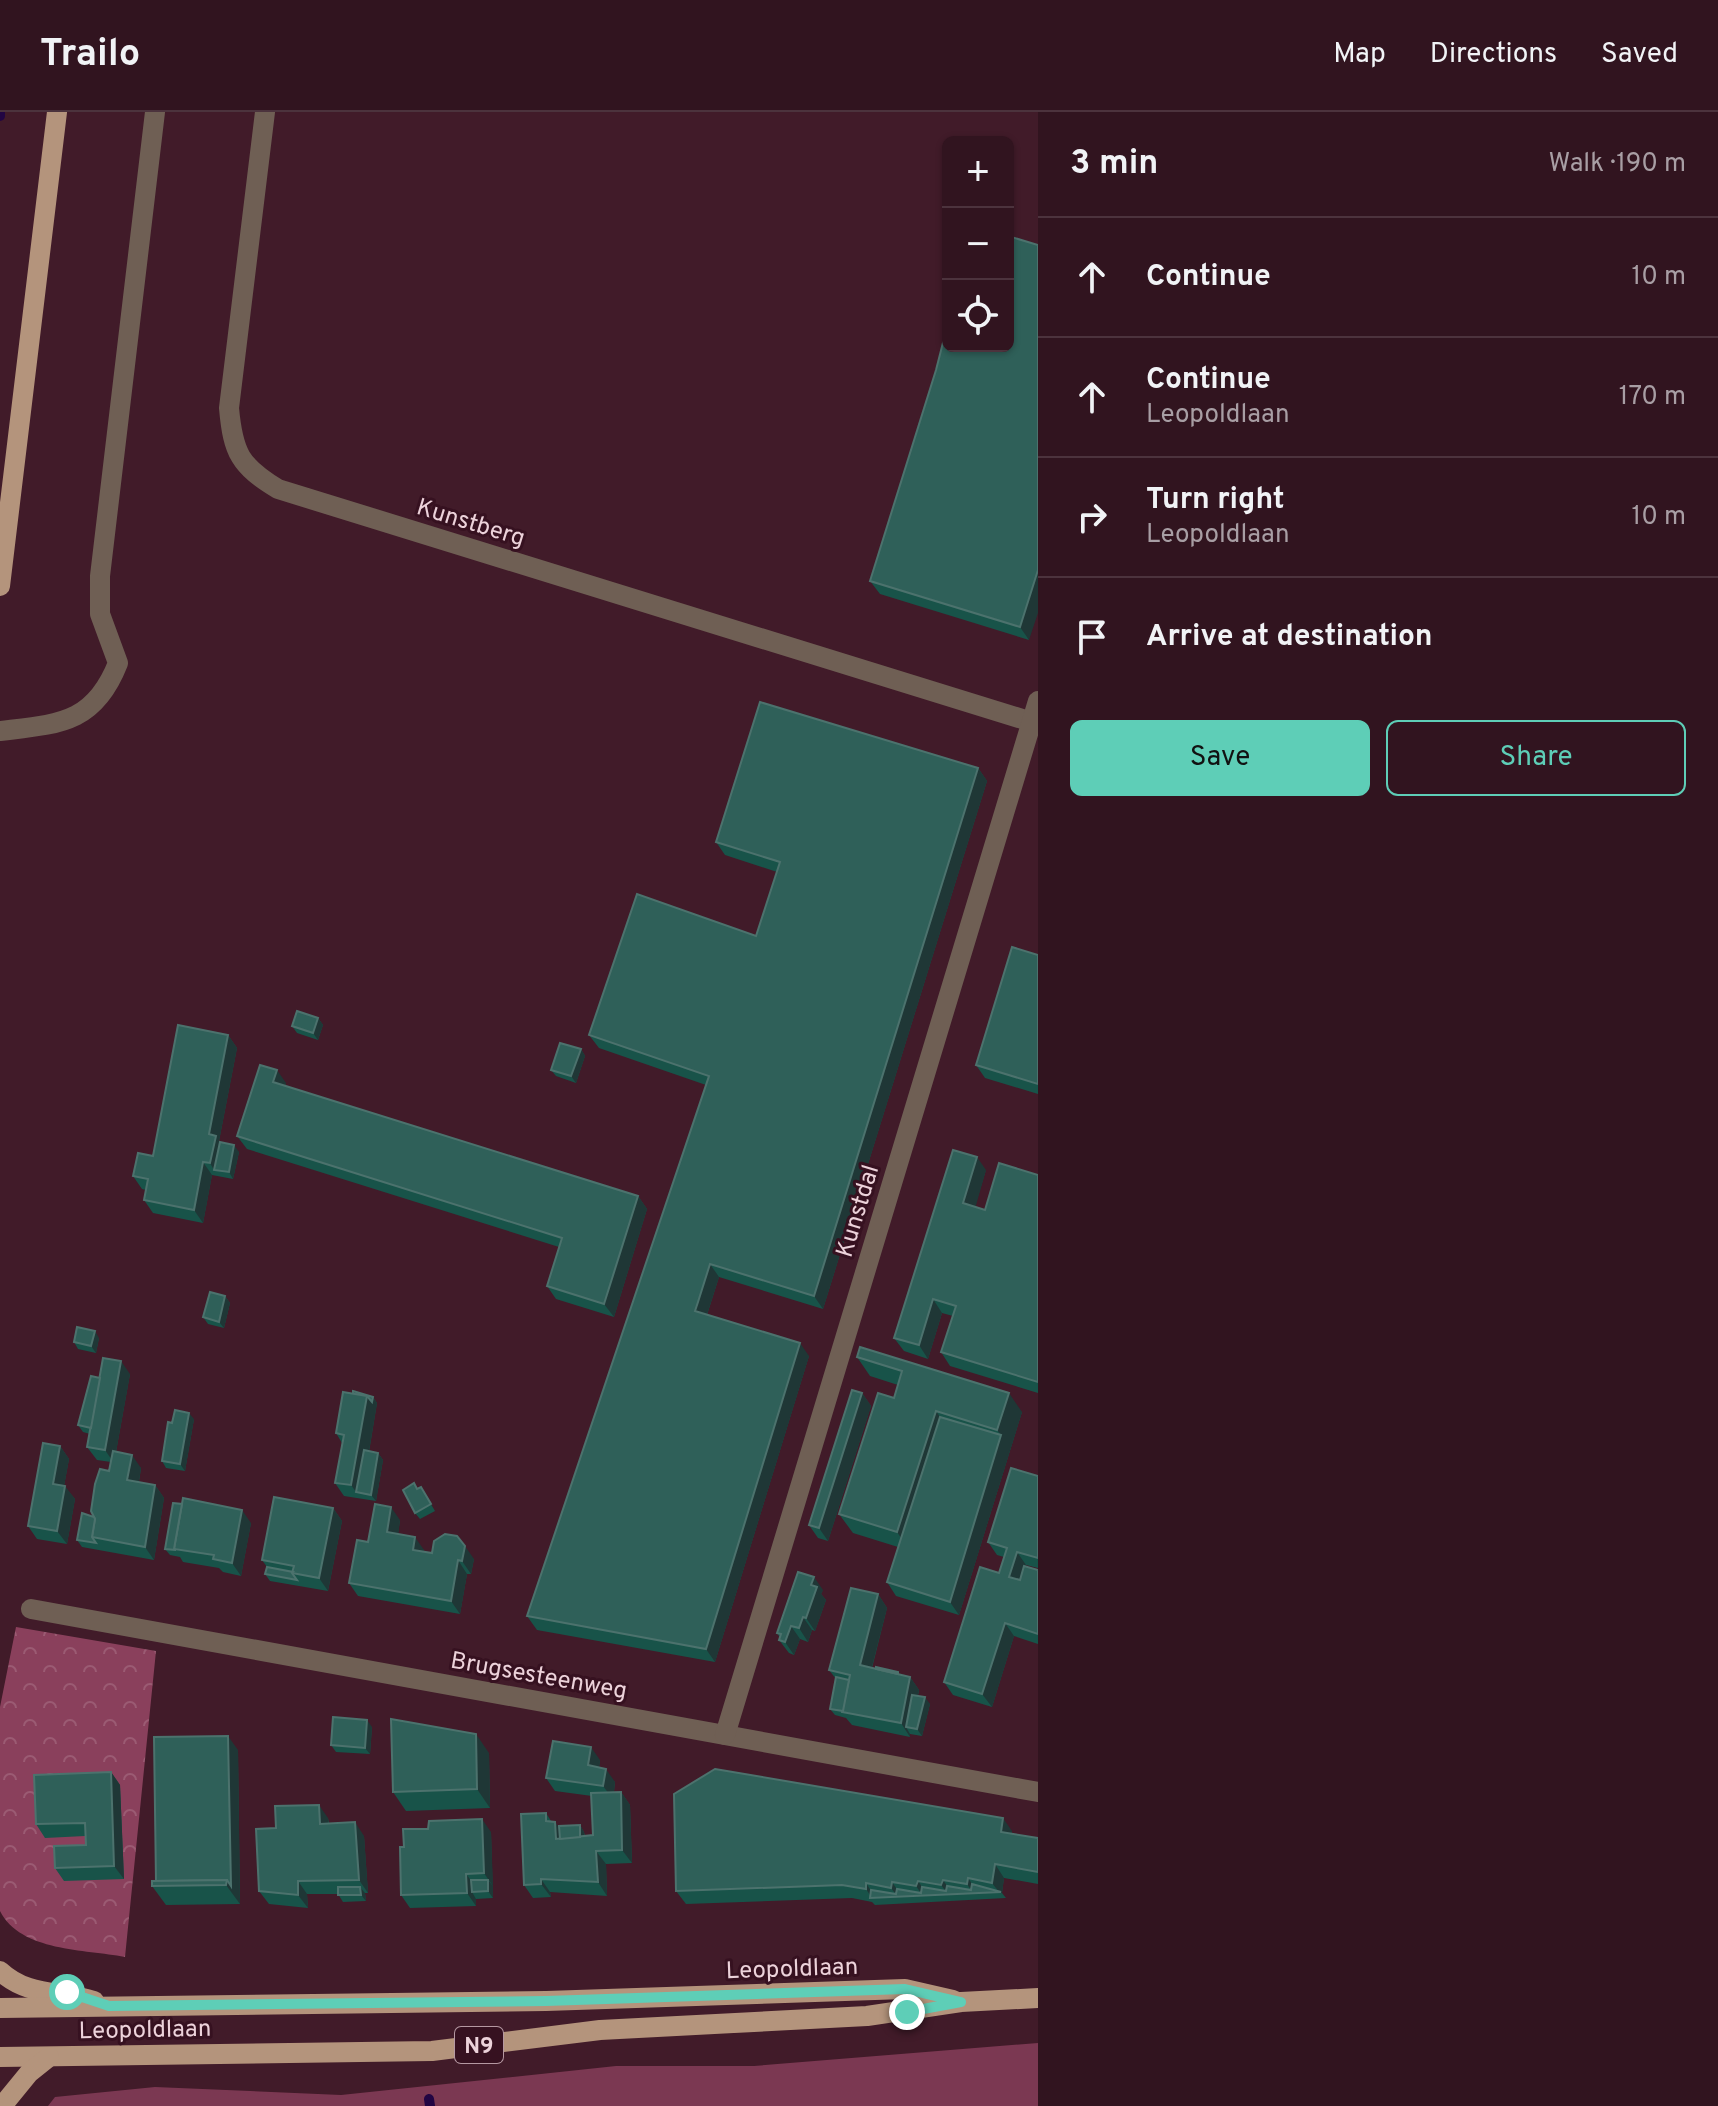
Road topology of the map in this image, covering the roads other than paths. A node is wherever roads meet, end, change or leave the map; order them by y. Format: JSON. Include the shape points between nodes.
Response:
{"nodes":[{"id":1,"x":57,"y":112,"type":"edge"},
{"id":2,"x":155,"y":112,"type":"edge"},
{"id":3,"x":265,"y":112,"type":"edge"},
{"id":4,"x":0,"y":586,"type":"edge"},
{"id":5,"x":1038,"y":701,"type":"edge"},
{"id":6,"x":1032,"y":722,"type":"junction"},
{"id":7,"x":0,"y":731,"type":"edge"},
{"id":8,"x":31,"y":1609,"type":"dead end"},
{"id":9,"x":725,"y":1735,"type":"junction"},
{"id":10,"x":1038,"y":1792,"type":"edge"},
{"id":11,"x":0,"y":1971,"type":"edge"},
{"id":12,"x":1038,"y":1998,"type":"edge"},
{"id":13,"x":961,"y":2002,"type":"junction"},
{"id":14,"x":109,"y":2006,"type":"junction"},
{"id":15,"x":0,"y":2008,"type":"edge"},
{"id":16,"x":0,"y":2057,"type":"edge"},
{"id":17,"x":49,"y":2057,"type":"junction"},
{"id":18,"x":2,"y":2106,"type":"edge"}],
"edges":[{"from":1,"to":4,"type":"main road"},
{"from":2,"to":7,"type":"street","via":[[100,576],[100,614],[118,663],[107,690],[84,714]]},
{"from":3,"to":6,"type":"street","name":"Kunstberg","via":[[229,408],[232,442],[249,471],[293,494]]},
{"from":5,"to":6,"type":"street","name":"Kunstdal"},
{"from":6,"to":9,"type":"street","name":"Kunstdal"},
{"from":8,"to":9,"type":"street","name":"Brugsesteenweg"},
{"from":9,"to":10,"type":"street","name":"Brugsesteenweg"},
{"from":11,"to":14,"type":"main road","via":[[15,1985],[67,1992]]},
{"from":12,"to":13,"type":"main road","name":"Leopoldlaan","number":"N9"},
{"from":13,"to":14,"type":"main road","name":"Leopoldlaan","number":"N9","via":[[905,1989],[546,2001]]},
{"from":13,"to":17,"type":"main road","name":"Leopoldlaan","number":"N9","via":[[867,2016],[600,2030],[432,2051]]},
{"from":14,"to":15,"type":"main road","name":"Leopoldlaan","number":"N9"},
{"from":16,"to":17,"type":"main road","name":"Leopoldlaan","number":"N9"},
{"from":17,"to":18,"type":"main road"}]}
